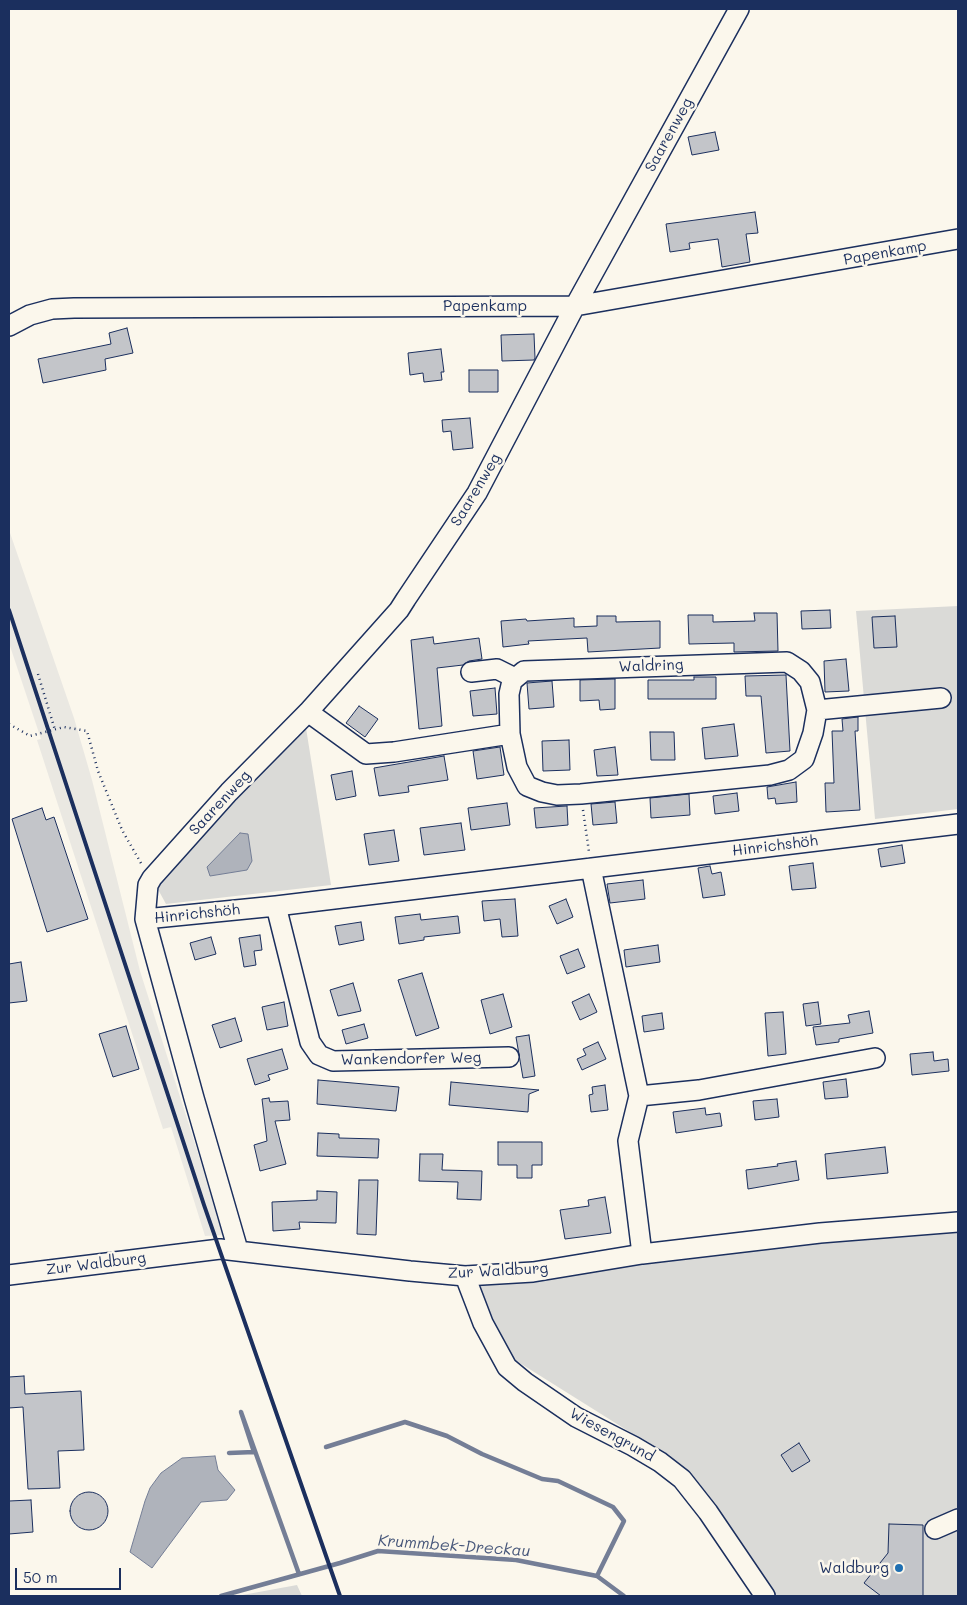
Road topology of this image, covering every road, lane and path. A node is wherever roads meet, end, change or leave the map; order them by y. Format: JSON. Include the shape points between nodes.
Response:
{"nodes":[{"id":1,"x":739,"y":9,"type":"edge"},
{"id":2,"x":958,"y":240,"type":"edge"},
{"id":3,"x":574,"y":306,"type":"junction"},
{"id":4,"x":9,"y":326,"type":"edge"},
{"id":5,"x":471,"y":672,"type":"dead end"},
{"id":6,"x":38,"y":674,"type":"dead end"},
{"id":7,"x":515,"y":678,"type":"junction"},
{"id":8,"x":941,"y":698,"type":"dead end"},
{"id":9,"x":817,"y":710,"type":"junction"},
{"id":10,"x":308,"y":712,"type":"junction"},
{"id":11,"x":9,"y":724,"type":"edge"},
{"id":12,"x":56,"y":730,"type":"junction"},
{"id":13,"x":510,"y":734,"type":"junction"},
{"id":14,"x":581,"y":794,"type":"junction"},
{"id":15,"x":958,"y":824,"type":"edge"},
{"id":16,"x":591,"y":868,"type":"junction"},
{"id":17,"x":152,"y":878,"type":"junction"},
{"id":18,"x":276,"y":906,"type":"junction"},
{"id":19,"x":145,"y":919,"type":"junction"},
{"id":20,"x":509,"y":1057,"type":"dead end"},
{"id":21,"x":875,"y":1058,"type":"dead end"},
{"id":22,"x":639,"y":1096,"type":"junction"},
{"id":23,"x":958,"y":1222,"type":"edge"},
{"id":24,"x":238,"y":1250,"type":"junction"},
{"id":25,"x":642,"y":1254,"type":"junction"},
{"id":26,"x":9,"y":1275,"type":"edge"},
{"id":27,"x":465,"y":1276,"type":"junction"},
{"id":28,"x":958,"y":1519,"type":"edge"},
{"id":29,"x":936,"y":1529,"type":"dead end"},
{"id":30,"x":765,"y":1596,"type":"edge"}],
"edges":[{"from":1,"to":3,"type":"street","name":"Saarenweg"},
{"from":2,"to":3,"type":"street","name":"Papenkamp"},
{"from":3,"to":4,"type":"street","name":"Papenkamp","via":[[74,308],[30,315]]},
{"from":3,"to":10,"type":"street","name":"Saarenweg","via":[[478,493],[399,610]]},
{"from":5,"to":7,"type":"street","via":[[497,669]]},
{"from":6,"to":12,"type":"path"},
{"from":7,"to":9,"type":"street","name":"Waldring","via":[[524,671],[539,669],[787,662],[810,682]]},
{"from":7,"to":13,"type":"street","name":"Waldring","via":[[509,694]]},
{"from":8,"to":9,"type":"street"},
{"from":9,"to":14,"type":"street","name":"Waldring","via":[[804,759],[789,770],[770,775]]},
{"from":10,"to":13,"type":"street","via":[[366,754]]},
{"from":10,"to":17,"type":"street","name":"Saarenweg","via":[[229,792]]},
{"from":11,"to":12,"type":"path","via":[[30,736]]},
{"from":12,"to":17,"type":"path","via":[[64,727],[87,731],[98,771],[122,830]]},
{"from":13,"to":14,"type":"street","name":"Waldring","via":[[517,767],[527,786],[557,795]]},
{"from":14,"to":16,"type":"path"},
{"from":15,"to":16,"type":"street","name":"Hinrichshöh"},
{"from":16,"to":18,"type":"street","name":"Hinrichshöh"},
{"from":16,"to":22,"type":"street"},
{"from":17,"to":19,"type":"street","name":"Saarenweg","via":[[148,886]]},
{"from":18,"to":19,"type":"street","name":"Hinrichshöh"},
{"from":18,"to":20,"type":"street","name":"Wankendorfer Weg","via":[[310,1042],[319,1055],[333,1061]]},
{"from":19,"to":24,"type":"street","name":"Hinrichshöh"},
{"from":21,"to":22,"type":"street","via":[[699,1090]]},
{"from":22,"to":25,"type":"street","via":[[628,1141]]},
{"from":23,"to":25,"type":"street","name":"Zur Waldburg","via":[[820,1233]]},
{"from":24,"to":26,"type":"street","name":"Zur Waldburg","via":[[220,1249]]},
{"from":24,"to":27,"type":"street","name":"Zur Waldburg"},
{"from":25,"to":27,"type":"street","name":"Zur Waldburg","via":[[533,1272]]},
{"from":27,"to":30,"type":"street","name":"Wiesengrund","via":[[483,1323],[507,1367],[576,1417],[633,1446],[682,1479]]},
{"from":28,"to":29,"type":"street"}]}
